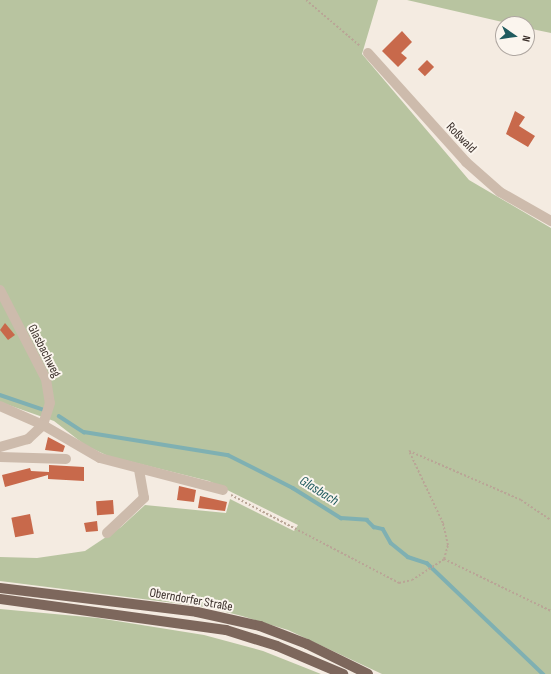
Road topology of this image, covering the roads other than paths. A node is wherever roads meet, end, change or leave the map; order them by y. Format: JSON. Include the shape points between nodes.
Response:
{"nodes":[{"id":1,"x":368,"y":54,"type":"road end"},
{"id":2,"x":551,"y":221,"type":"edge"},
{"id":3,"x":0,"y":290,"type":"edge"},
{"id":4,"x":0,"y":406,"type":"edge"},
{"id":5,"x":43,"y":425,"type":"junction"},
{"id":6,"x":0,"y":447,"type":"edge"},
{"id":7,"x":0,"y":457,"type":"edge"},
{"id":8,"x":66,"y":460,"type":"dead end"},
{"id":9,"x":139,"y":471,"type":"junction"},
{"id":10,"x":223,"y":490,"type":"road end"},
{"id":11,"x":108,"y":533,"type":"dead end"},
{"id":12,"x":0,"y":588,"type":"edge"},
{"id":13,"x":0,"y":600,"type":"edge"},
{"id":14,"x":343,"y":674,"type":"edge"},
{"id":15,"x":368,"y":674,"type":"edge"}],
"edges":[{"from":1,"to":2,"type":"street","name":"Roßwald","via":[[466,162],[500,192]]},
{"from":3,"to":5,"type":"street","name":"Glasbachweg","via":[[46,379],[50,403]]},
{"from":4,"to":5,"type":"street"},
{"from":5,"to":6,"type":"street","via":[[28,439]]},
{"from":5,"to":9,"type":"street","via":[[100,458]]},
{"from":7,"to":8,"type":"street"},
{"from":9,"to":10,"type":"street"},
{"from":9,"to":11,"type":"street","via":[[144,480],[144,498]]},
{"from":12,"to":15,"type":"main road","name":"Oberndorfer Straße","via":[[197,612],[260,626],[307,644]]},
{"from":13,"to":14,"type":"main road","name":"Oberndorfer Straße","via":[[226,630],[284,648]]}]}
